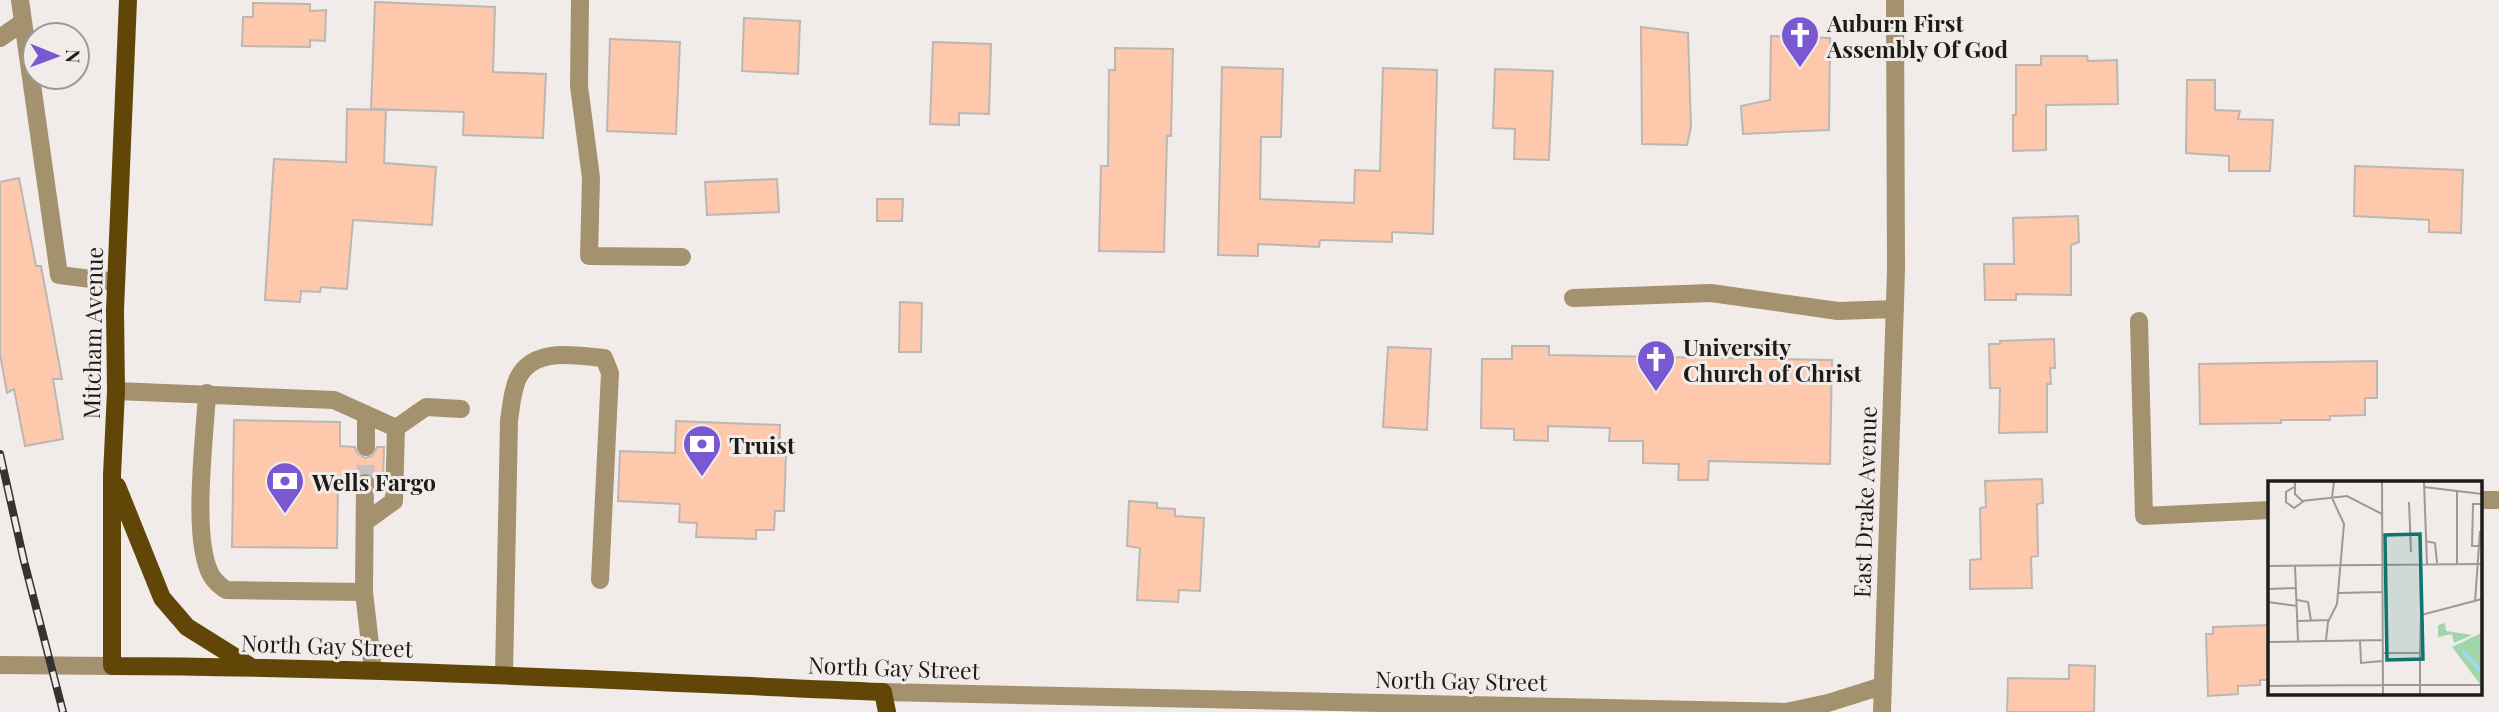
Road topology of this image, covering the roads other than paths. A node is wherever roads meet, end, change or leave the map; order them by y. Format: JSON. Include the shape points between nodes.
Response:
{"nodes":[{"id":1,"x":20,"y":0,"type":"edge"},
{"id":2,"x":128,"y":0,"type":"edge"},
{"id":3,"x":580,"y":0,"type":"edge"},
{"id":4,"x":1895,"y":0,"type":"edge"},
{"id":5,"x":23,"y":21,"type":"edge"},
{"id":6,"x":21,"y":23,"type":"edge"},
{"id":7,"x":0,"y":38,"type":"edge"},
{"id":8,"x":33,"y":91,"type":"edge"},
{"id":9,"x":682,"y":257,"type":"dead end"},
{"id":10,"x":116,"y":282,"type":"junction"},
{"id":11,"x":1573,"y":298,"type":"dead end"},
{"id":12,"x":1895,"y":309,"type":"junction"},
{"id":13,"x":2139,"y":321,"type":"dead end"},
{"id":14,"x":116,"y":391,"type":"junction"},
{"id":15,"x":207,"y":393,"type":"junction"},
{"id":16,"x":461,"y":409,"type":"dead end"},
{"id":17,"x":366,"y":414,"type":"junction"},
{"id":18,"x":396,"y":428,"type":"junction"},
{"id":19,"x":366,"y":447,"type":"tunnel mouth"},
{"id":20,"x":112,"y":475,"type":"junction"},
{"id":21,"x":365,"y":483,"type":"tunnel mouth"},
{"id":22,"x":2268,"y":510,"type":"edge"},
{"id":23,"x":365,"y":522,"type":"junction"},
{"id":24,"x":600,"y":580,"type":"dead end"},
{"id":25,"x":364,"y":592,"type":"junction"},
{"id":26,"x":0,"y":665,"type":"edge"},
{"id":27,"x":112,"y":666,"type":"junction"},
{"id":28,"x":251,"y":667,"type":"junction"},
{"id":29,"x":373,"y":670,"type":"junction"},
{"id":30,"x":504,"y":675,"type":"junction"},
{"id":31,"x":1882,"y":686,"type":"junction"},
{"id":32,"x":883,"y":692,"type":"junction"},
{"id":33,"x":1140,"y":705,"type":"edge"},
{"id":34,"x":887,"y":712,"type":"edge"},
{"id":35,"x":1786,"y":712,"type":"edge"},
{"id":36,"x":1882,"y":712,"type":"edge"}],
"edges":[{"from":1,"to":5,"type":"street"},
{"from":2,"to":10,"type":"main road","name":"Mitcham Avenue"},
{"from":3,"to":9,"type":"street","via":[[579,86],[591,178],[589,256]]},
{"from":4,"to":12,"type":"street","name":"East Drake Avenue"},
{"from":6,"to":7,"type":"street"},
{"from":8,"to":10,"type":"street","via":[[59,275]]},
{"from":10,"to":14,"type":"main road","name":"Mitcham Avenue"},
{"from":11,"to":12,"type":"street","via":[[1711,293],[1838,311]]},
{"from":12,"to":31,"type":"street","name":"East Drake Avenue"},
{"from":13,"to":22,"type":"street","via":[[2144,516]]},
{"from":14,"to":15,"type":"street"},
{"from":14,"to":20,"type":"main road","name":"Mitcham Avenue"},
{"from":15,"to":17,"type":"street","via":[[334,400]]},
{"from":15,"to":25,"type":"street","via":[[200,521],[204,555],[216,583],[226,590]]},
{"from":16,"to":18,"type":"street","via":[[426,407]]},
{"from":17,"to":18,"type":"street"},
{"from":17,"to":19,"type":"street"},
{"from":18,"to":23,"type":"street","via":[[394,501]]},
{"from":20,"to":27,"type":"main road","name":"Mitcham Avenue"},
{"from":20,"to":28,"type":"main road","via":[[162,598],[187,627]]},
{"from":21,"to":23,"type":"street"},
{"from":23,"to":25,"type":"street"},
{"from":24,"to":30,"type":"street","via":[[610,373],[604,358],[549,355],[519,375],[509,421]]},
{"from":25,"to":29,"type":"street"},
{"from":26,"to":27,"type":"street","name":"North Gay Street"},
{"from":27,"to":28,"type":"main road","name":"North Gay Street"},
{"from":28,"to":29,"type":"main road","name":"North Gay Street"},
{"from":29,"to":30,"type":"main road","name":"North Gay Street"},
{"from":30,"to":32,"type":"main road","name":"North Gay Street"},
{"from":31,"to":35,"type":"street","name":"North Gay Street"},
{"from":31,"to":36,"type":"street","name":"East Drake Avenue"},
{"from":32,"to":33,"type":"street","name":"North Gay Street"},
{"from":32,"to":34,"type":"main road"},
{"from":33,"to":35,"type":"street","name":"North Gay Street"}]}
